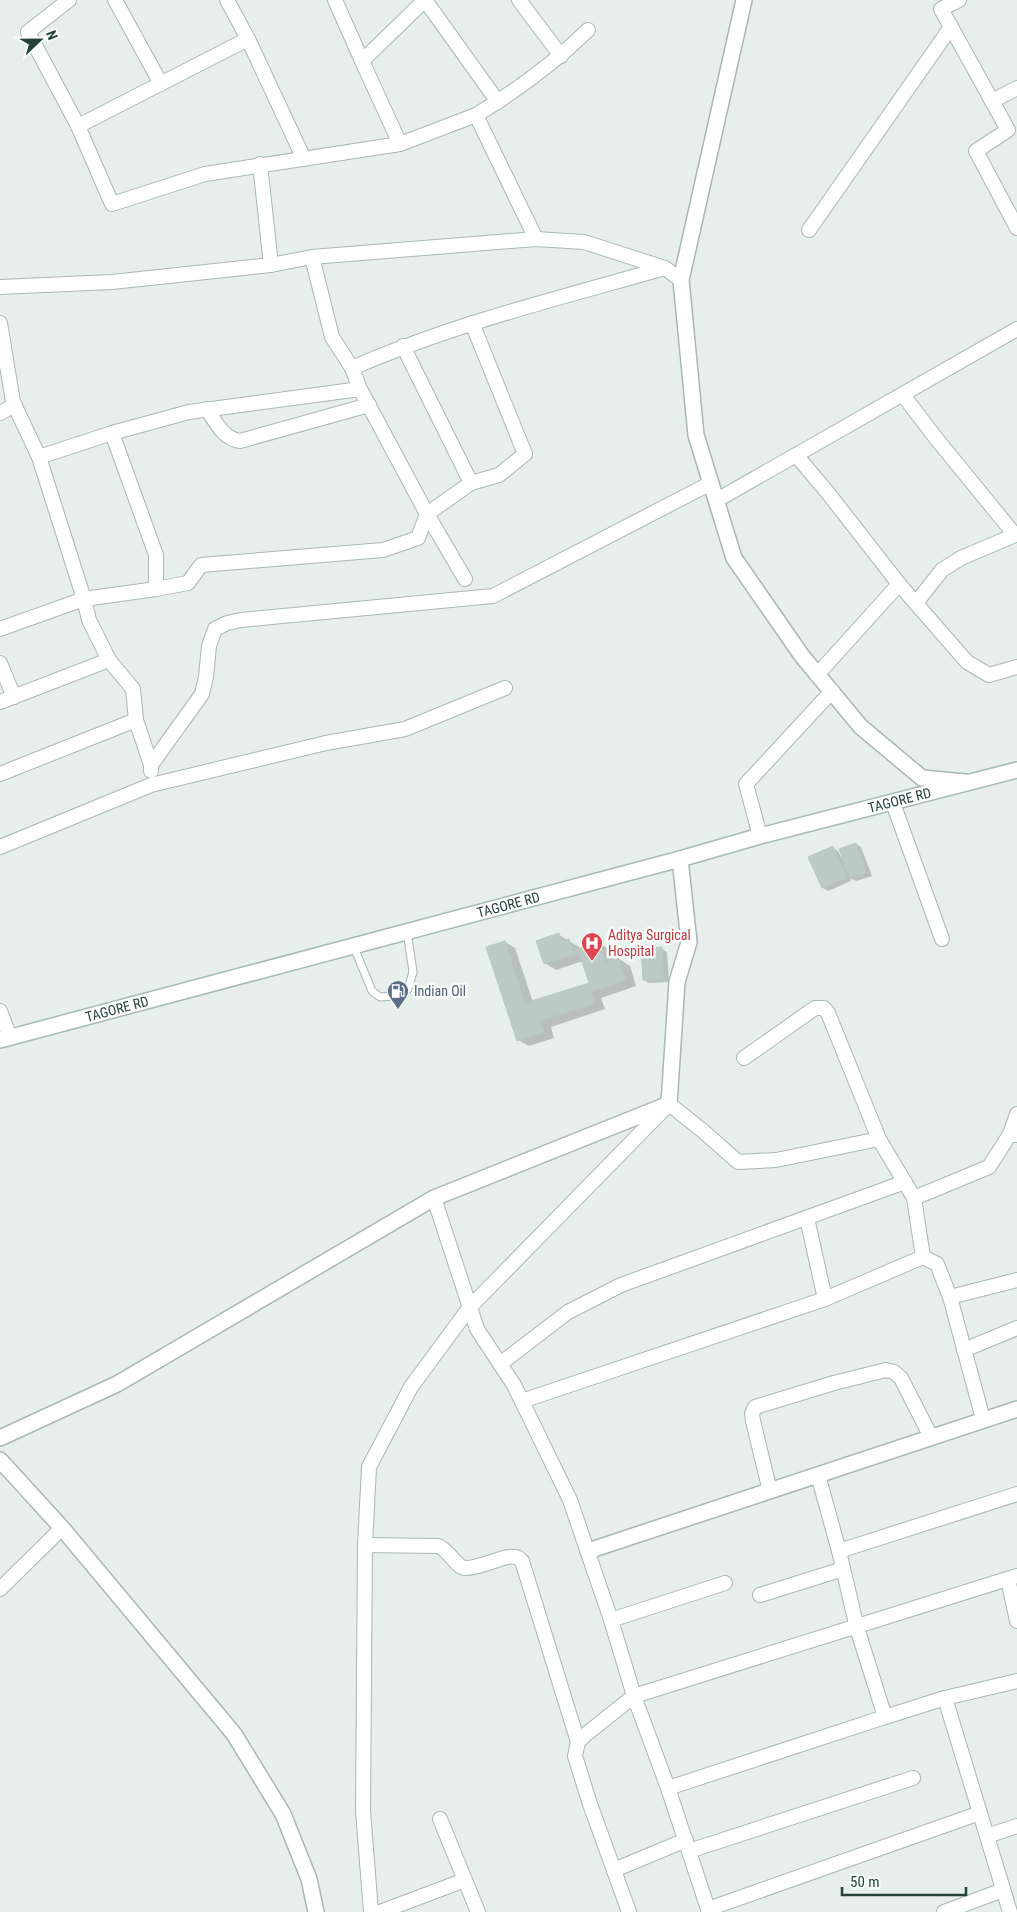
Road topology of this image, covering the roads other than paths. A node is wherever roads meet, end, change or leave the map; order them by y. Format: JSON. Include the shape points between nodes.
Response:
{"nodes":[{"id":1,"x":69,"y":0,"type":"edge"},
{"id":2,"x":115,"y":0,"type":"edge"},
{"id":3,"x":227,"y":0,"type":"edge"},
{"id":4,"x":335,"y":0,"type":"edge"},
{"id":5,"x":425,"y":0,"type":"edge"},
{"id":6,"x":520,"y":0,"type":"edge"},
{"id":7,"x":744,"y":0,"type":"edge"},
{"id":8,"x":959,"y":0,"type":"edge"},
{"id":9,"x":951,"y":27,"type":"junction"},
{"id":10,"x":588,"y":30,"type":"dead end"},
{"id":11,"x":248,"y":39,"type":"junction"},
{"id":12,"x":561,"y":56,"type":"junction"},
{"id":13,"x":362,"y":61,"type":"junction"},
{"id":14,"x":161,"y":84,"type":"junction"},
{"id":15,"x":1017,"y":88,"type":"edge"},
{"id":16,"x":992,"y":101,"type":"junction"},
{"id":17,"x":498,"y":102,"type":"junction"},
{"id":18,"x":476,"y":114,"type":"junction"},
{"id":19,"x":78,"y":126,"type":"junction"},
{"id":20,"x":400,"y":144,"type":"junction"},
{"id":21,"x":304,"y":159,"type":"junction"},
{"id":22,"x":260,"y":164,"type":"junction"},
{"id":23,"x":1017,"y":228,"type":"edge"},
{"id":24,"x":809,"y":230,"type":"dead end"},
{"id":25,"x":536,"y":239,"type":"junction"},
{"id":26,"x":312,"y":257,"type":"junction"},
{"id":27,"x":271,"y":265,"type":"junction"},
{"id":28,"x":665,"y":268,"type":"junction"},
{"id":29,"x":681,"y":280,"type":"junction"},
{"id":30,"x":0,"y":287,"type":"edge"},
{"id":31,"x":0,"y":323,"type":"edge"},
{"id":32,"x":472,"y":323,"type":"junction"},
{"id":33,"x":1017,"y":330,"type":"edge"},
{"id":34,"x":402,"y":346,"type":"junction"},
{"id":35,"x":352,"y":368,"type":"junction"},
{"id":36,"x":360,"y":390,"type":"junction"},
{"id":37,"x":903,"y":394,"type":"junction"},
{"id":38,"x":15,"y":405,"type":"junction"},
{"id":39,"x":368,"y":405,"type":"junction"},
{"id":40,"x":207,"y":409,"type":"junction"},
{"id":41,"x":0,"y":412,"type":"edge"},
{"id":42,"x":112,"y":433,"type":"junction"},
{"id":43,"x":796,"y":456,"type":"junction"},
{"id":44,"x":39,"y":457,"type":"junction"},
{"id":45,"x":471,"y":483,"type":"junction"},
{"id":46,"x":711,"y":483,"type":"junction"},
{"id":47,"x":716,"y":500,"type":"junction"},
{"id":48,"x":427,"y":514,"type":"junction"},
{"id":49,"x":1016,"y":535,"type":"edge"},
{"id":50,"x":465,"y":579,"type":"dead end"},
{"id":51,"x":899,"y":584,"type":"junction"},
{"id":52,"x":156,"y":590,"type":"junction"},
{"id":53,"x":84,"y":599,"type":"junction"},
{"id":54,"x":916,"y":604,"type":"junction"},
{"id":55,"x":0,"y":629,"type":"edge"},
{"id":56,"x":109,"y":660,"type":"junction"},
{"id":57,"x":0,"y":663,"type":"edge"},
{"id":58,"x":1017,"y":667,"type":"edge"},
{"id":59,"x":817,"y":674,"type":"junction"},
{"id":60,"x":505,"y":688,"type":"dead end"},
{"id":61,"x":832,"y":691,"type":"junction"},
{"id":62,"x":14,"y":697,"type":"junction"},
{"id":63,"x":0,"y":702,"type":"edge"},
{"id":64,"x":136,"y":720,"type":"junction"},
{"id":65,"x":151,"y":765,"type":"junction"},
{"id":66,"x":1017,"y":770,"type":"edge"},
{"id":67,"x":0,"y":774,"type":"edge"},
{"id":68,"x":970,"y":783,"type":"junction"},
{"id":69,"x":151,"y":785,"type":"junction"},
{"id":70,"x":893,"y":803,"type":"junction"},
{"id":71,"x":760,"y":836,"type":"junction"},
{"id":72,"x":0,"y":847,"type":"edge"},
{"id":73,"x":680,"y":859,"type":"junction"},
{"id":74,"x":407,"y":930,"type":"junction"},
{"id":75,"x":942,"y":939,"type":"dead end"},
{"id":76,"x":353,"y":945,"type":"junction"},
{"id":77,"x":0,"y":1011,"type":"edge"},
{"id":78,"x":5,"y":1038,"type":"edge"},
{"id":79,"x":744,"y":1058,"type":"dead end"},
{"id":80,"x":669,"y":1104,"type":"junction"},
{"id":81,"x":1017,"y":1114,"type":"edge"},
{"id":82,"x":1015,"y":1134,"type":"edge"},
{"id":83,"x":880,"y":1139,"type":"junction"},
{"id":84,"x":905,"y":1182,"type":"junction"},
{"id":85,"x":434,"y":1198,"type":"junction"},
{"id":86,"x":914,"y":1198,"type":"junction"},
{"id":87,"x":807,"y":1218,"type":"junction"},
{"id":88,"x":922,"y":1257,"type":"junction"},
{"id":89,"x":1017,"y":1280,"type":"edge"},
{"id":90,"x":950,"y":1297,"type":"junction"},
{"id":91,"x":825,"y":1299,"type":"junction"},
{"id":92,"x":470,"y":1307,"type":"junction"},
{"id":93,"x":1017,"y":1328,"type":"edge"},
{"id":94,"x":964,"y":1350,"type":"junction"},
{"id":95,"x":500,"y":1364,"type":"junction"},
{"id":96,"x":522,"y":1401,"type":"junction"},
{"id":97,"x":1017,"y":1409,"type":"edge"},
{"id":98,"x":983,"y":1419,"type":"junction"},
{"id":99,"x":931,"y":1437,"type":"junction"},
{"id":100,"x":0,"y":1438,"type":"edge"},
{"id":101,"x":0,"y":1460,"type":"edge"},
{"id":102,"x":818,"y":1475,"type":"junction"},
{"id":103,"x":770,"y":1491,"type":"junction"},
{"id":104,"x":1017,"y":1494,"type":"edge"},
{"id":105,"x":62,"y":1528,"type":"junction"},
{"id":106,"x":365,"y":1545,"type":"junction"},
{"id":107,"x":588,"y":1552,"type":"junction"},
{"id":108,"x":839,"y":1552,"type":"junction"},
{"id":109,"x":843,"y":1569,"type":"junction"},
{"id":110,"x":1012,"y":1578,"type":"edge"},
{"id":111,"x":725,"y":1583,"type":"dead end"},
{"id":112,"x":0,"y":1589,"type":"edge"},
{"id":113,"x":760,"y":1595,"type":"dead end"},
{"id":114,"x":611,"y":1620,"type":"junction"},
{"id":115,"x":1017,"y":1621,"type":"edge"},
{"id":116,"x":857,"y":1628,"type":"junction"},
{"id":117,"x":1017,"y":1681,"type":"edge"},
{"id":118,"x":634,"y":1696,"type":"junction"},
{"id":119,"x":945,"y":1698,"type":"junction"},
{"id":120,"x":885,"y":1717,"type":"junction"},
{"id":121,"x":578,"y":1742,"type":"junction"},
{"id":122,"x":914,"y":1778,"type":"dead end"},
{"id":123,"x":668,"y":1788,"type":"junction"},
{"id":124,"x":980,"y":1813,"type":"junction"},
{"id":125,"x":440,"y":1819,"type":"dead end"},
{"id":126,"x":1017,"y":1826,"type":"edge"},
{"id":127,"x":987,"y":1836,"type":"junction"},
{"id":128,"x":687,"y":1846,"type":"junction"},
{"id":129,"x":614,"y":1870,"type":"junction"},
{"id":130,"x":465,"y":1880,"type":"junction"},
{"id":131,"x":1003,"y":1890,"type":"junction"},
{"id":132,"x":625,"y":1911,"type":"edge"},
{"id":133,"x":709,"y":1911,"type":"edge"},
{"id":134,"x":316,"y":1912,"type":"edge"},
{"id":135,"x":371,"y":1912,"type":"edge"},
{"id":136,"x":380,"y":1912,"type":"edge"},
{"id":137,"x":478,"y":1912,"type":"edge"},
{"id":138,"x":944,"y":1912,"type":"edge"},
{"id":139,"x":1010,"y":1912,"type":"edge"}],
"edges":[{"from":1,"to":19,"type":"street","via":[[28,32]]},
{"from":2,"to":14,"type":"street"},
{"from":3,"to":11,"type":"street"},
{"from":4,"to":13,"type":"street"},
{"from":5,"to":13,"type":"street"},
{"from":5,"to":17,"type":"street"},
{"from":6,"to":12,"type":"street"},
{"from":7,"to":29,"type":"street"},
{"from":8,"to":9,"type":"street","via":[[941,9]]},
{"from":9,"to":16,"type":"street"},
{"from":9,"to":24,"type":"street"},
{"from":10,"to":12,"type":"street"},
{"from":11,"to":14,"type":"street"},
{"from":11,"to":21,"type":"street"},
{"from":12,"to":17,"type":"street"},
{"from":13,"to":20,"type":"street"},
{"from":14,"to":19,"type":"street"},
{"from":15,"to":16,"type":"street"},
{"from":16,"to":23,"type":"street","via":[[1008,130],[976,151]]},
{"from":17,"to":18,"type":"street"},
{"from":18,"to":20,"type":"street"},
{"from":18,"to":25,"type":"street"},
{"from":19,"to":22,"type":"street","via":[[112,204],[205,174]]},
{"from":20,"to":21,"type":"street"},
{"from":21,"to":22,"type":"street"},
{"from":22,"to":27,"type":"street"},
{"from":25,"to":26,"type":"street"},
{"from":25,"to":28,"type":"street","via":[[584,242]]},
{"from":26,"to":27,"type":"street"},
{"from":26,"to":35,"type":"street","via":[[332,337]]},
{"from":27,"to":30,"type":"street","via":[[112,282]]},
{"from":28,"to":29,"type":"street"},
{"from":28,"to":32,"type":"street"},
{"from":29,"to":46,"type":"street","via":[[696,435]]},
{"from":31,"to":38,"type":"street"},
{"from":32,"to":34,"type":"street"},
{"from":32,"to":45,"type":"street","via":[[525,454],[500,475]]},
{"from":33,"to":37,"type":"street"},
{"from":34,"to":35,"type":"street"},
{"from":34,"to":45,"type":"street"},
{"from":35,"to":36,"type":"street"},
{"from":36,"to":39,"type":"street"},
{"from":36,"to":40,"type":"street"},
{"from":37,"to":43,"type":"street"},
{"from":37,"to":49,"type":"street","via":[[934,437]]},
{"from":38,"to":41,"type":"street"},
{"from":38,"to":44,"type":"street"},
{"from":39,"to":40,"type":"street","via":[[240,441],[231,440]]},
{"from":39,"to":48,"type":"street"},
{"from":40,"to":42,"type":"street"},
{"from":42,"to":44,"type":"street"},
{"from":42,"to":52,"type":"street","via":[[156,555]]},
{"from":43,"to":47,"type":"street"},
{"from":43,"to":51,"type":"street"},
{"from":44,"to":53,"type":"street"},
{"from":45,"to":48,"type":"street"},
{"from":46,"to":47,"type":"street"},
{"from":46,"to":65,"type":"street","via":[[493,596],[241,620],[215,629],[209,646],[202,694]]},
{"from":47,"to":59,"type":"street","via":[[734,558]]},
{"from":48,"to":50,"type":"street"},
{"from":48,"to":52,"type":"street","via":[[418,538],[383,550],[201,565],[188,583]]},
{"from":49,"to":54,"type":"street","via":[[961,558],[942,570]]},
{"from":51,"to":54,"type":"street"},
{"from":51,"to":59,"type":"street"},
{"from":52,"to":53,"type":"street"},
{"from":53,"to":55,"type":"street"},
{"from":53,"to":56,"type":"street","via":[[89,620]]},
{"from":54,"to":58,"type":"street","via":[[967,662],[989,675]]},
{"from":56,"to":62,"type":"street"},
{"from":56,"to":64,"type":"street","via":[[133,689]]},
{"from":57,"to":62,"type":"street"},
{"from":59,"to":61,"type":"street"},
{"from":60,"to":69,"type":"street","via":[[405,729],[326,743]]},
{"from":61,"to":68,"type":"street","via":[[861,727],[922,778]]},
{"from":61,"to":71,"type":"street","via":[[746,784]]},
{"from":62,"to":63,"type":"street"},
{"from":64,"to":65,"type":"street"},
{"from":64,"to":67,"type":"street"},
{"from":65,"to":69,"type":"street"},
{"from":66,"to":68,"type":"street","name":"TAGORE RD"},
{"from":68,"to":70,"type":"street","name":"TAGORE RD"},
{"from":69,"to":72,"type":"street"},
{"from":70,"to":71,"type":"street","name":"TAGORE RD"},
{"from":70,"to":75,"type":"street"},
{"from":71,"to":73,"type":"street","name":"TAGORE RD"},
{"from":73,"to":74,"type":"street","name":"TAGORE RD"},
{"from":73,"to":80,"type":"street","via":[[689,942],[677,982]]},
{"from":74,"to":76,"type":"street","name":"TAGORE RD"},
{"from":74,"to":76,"type":"lane","via":[[413,972],[408,988],[394,996],[380,997],[372,991]]},
{"from":76,"to":78,"type":"street","name":"TAGORE RD"},
{"from":77,"to":78,"type":"street"},
{"from":79,"to":83,"type":"street","via":[[815,1008],[824,1008]]},
{"from":80,"to":83,"type":"street","via":[[738,1162],[776,1160]]},
{"from":80,"to":85,"type":"street"},
{"from":80,"to":92,"type":"street"},
{"from":81,"to":82,"type":"street"},
{"from":82,"to":86,"type":"street","via":[[989,1168]]},
{"from":83,"to":84,"type":"street"},
{"from":84,"to":86,"type":"street"},
{"from":84,"to":87,"type":"street"},
{"from":85,"to":92,"type":"street"},
{"from":85,"to":100,"type":"street","via":[[118,1384]]},
{"from":86,"to":88,"type":"street"},
{"from":87,"to":91,"type":"street"},
{"from":87,"to":95,"type":"street","via":[[621,1284],[568,1312]]},
{"from":88,"to":90,"type":"street","via":[[937,1264]]},
{"from":88,"to":91,"type":"street"},
{"from":89,"to":90,"type":"street"},
{"from":90,"to":94,"type":"street"},
{"from":91,"to":96,"type":"street"},
{"from":92,"to":95,"type":"street","via":[[477,1330]]},
{"from":92,"to":106,"type":"street","via":[[410,1387],[369,1468]]},
{"from":93,"to":94,"type":"street"},
{"from":94,"to":98,"type":"street"},
{"from":95,"to":96,"type":"street"},
{"from":96,"to":107,"type":"street","via":[[570,1500]]},
{"from":97,"to":98,"type":"street"},
{"from":98,"to":99,"type":"street"},
{"from":99,"to":102,"type":"street"},
{"from":99,"to":103,"type":"street","via":[[901,1378],[886,1370],[755,1407],[752,1421]]},
{"from":101,"to":105,"type":"street"},
{"from":102,"to":103,"type":"street"},
{"from":102,"to":108,"type":"street"},
{"from":103,"to":107,"type":"street"},
{"from":104,"to":108,"type":"street"},
{"from":105,"to":112,"type":"street"},
{"from":105,"to":134,"type":"street","via":[[234,1734],[283,1814],[309,1879]]},
{"from":106,"to":121,"type":"street","via":[[438,1546],[445,1548],[458,1565],[466,1568],[518,1557],[522,1561]]},
{"from":106,"to":135,"type":"street","via":[[363,1812]]},
{"from":107,"to":114,"type":"street"},
{"from":108,"to":109,"type":"street"},
{"from":109,"to":113,"type":"street"},
{"from":109,"to":116,"type":"street"},
{"from":110,"to":115,"type":"street"},
{"from":110,"to":116,"type":"street"},
{"from":111,"to":114,"type":"street"},
{"from":114,"to":118,"type":"street"},
{"from":116,"to":118,"type":"street"},
{"from":116,"to":120,"type":"street"},
{"from":117,"to":119,"type":"street"},
{"from":118,"to":121,"type":"street"},
{"from":118,"to":123,"type":"street"},
{"from":119,"to":120,"type":"street"},
{"from":119,"to":124,"type":"street"},
{"from":120,"to":123,"type":"street"},
{"from":121,"to":129,"type":"street","via":[[574,1756]]},
{"from":122,"to":128,"type":"street"},
{"from":123,"to":128,"type":"street"},
{"from":124,"to":127,"type":"street"},
{"from":124,"to":133,"type":"street"},
{"from":125,"to":130,"type":"street"},
{"from":126,"to":127,"type":"street"},
{"from":127,"to":131,"type":"street"},
{"from":128,"to":129,"type":"street"},
{"from":128,"to":133,"type":"street"},
{"from":129,"to":132,"type":"street"},
{"from":130,"to":136,"type":"street"},
{"from":130,"to":137,"type":"street"},
{"from":131,"to":138,"type":"street"},
{"from":131,"to":139,"type":"street"}]}
